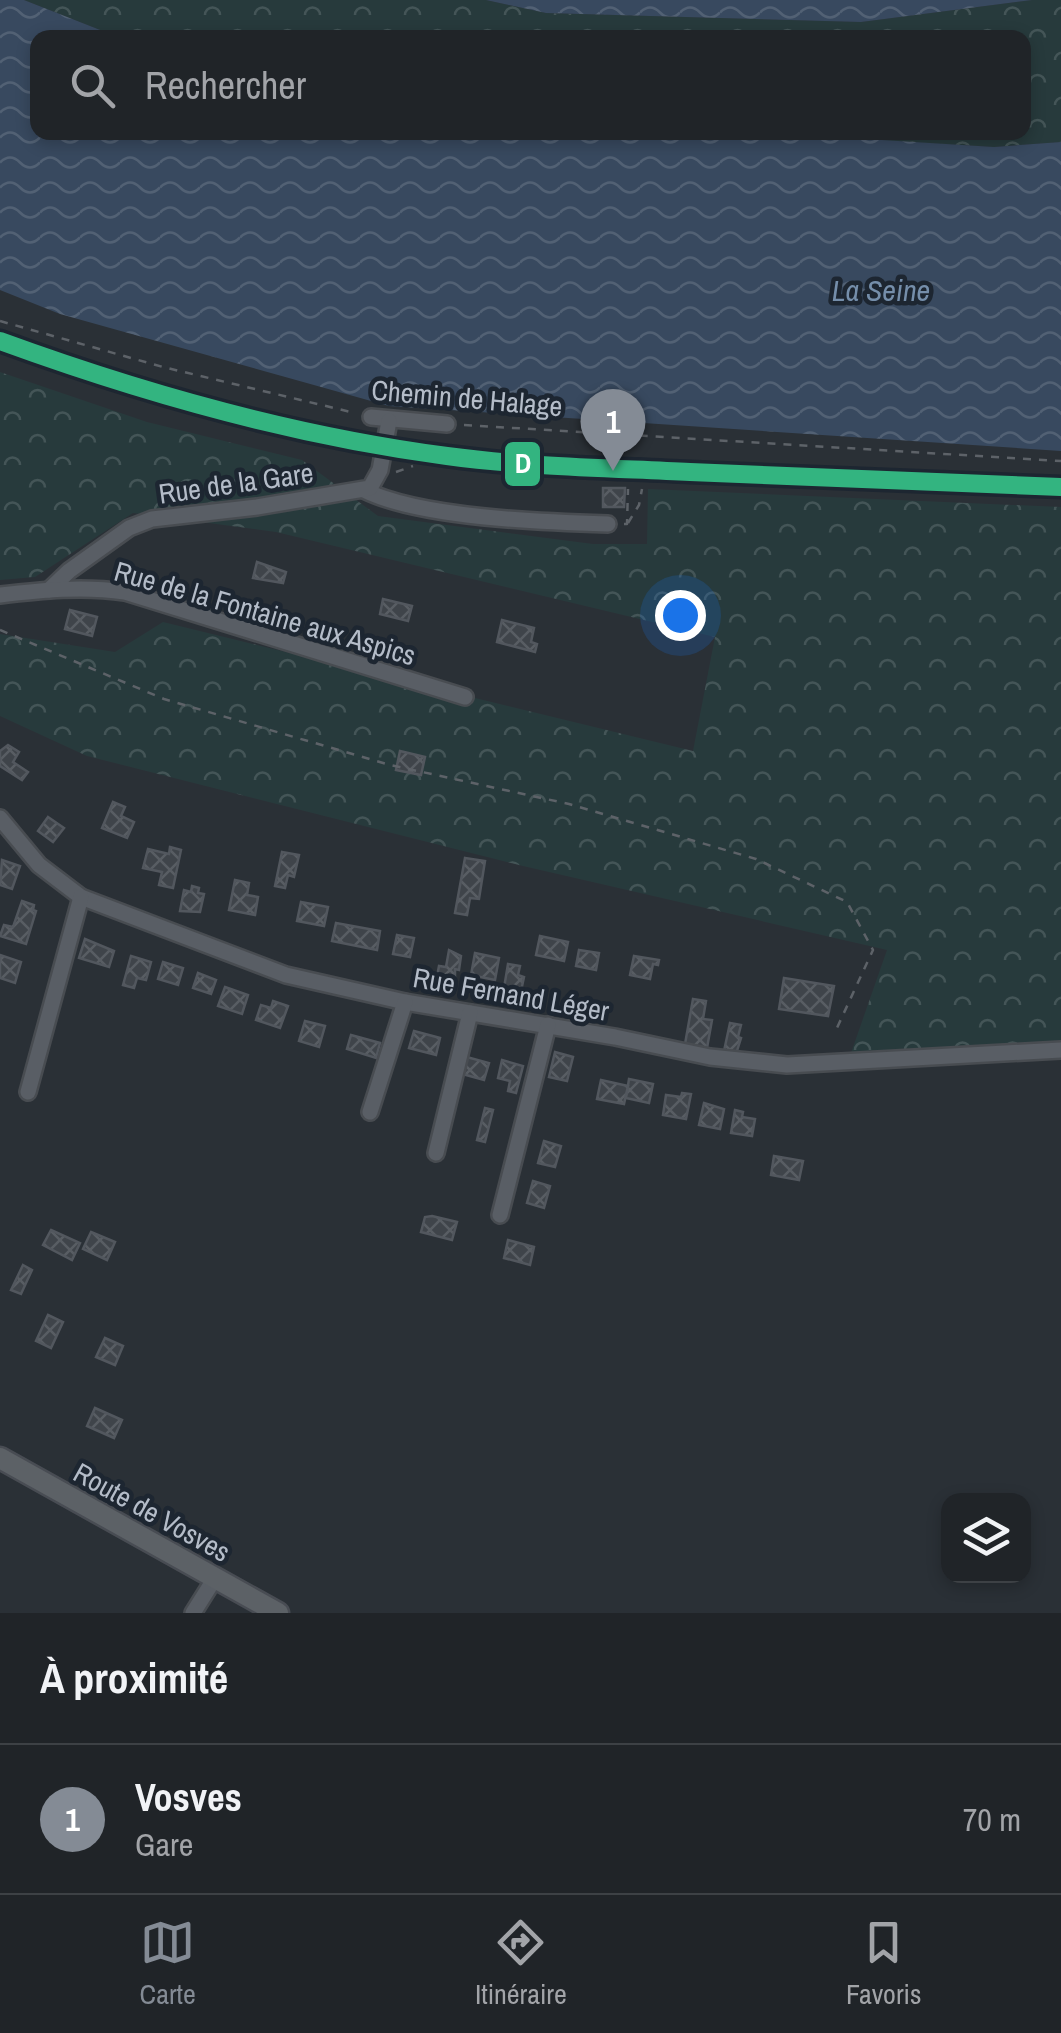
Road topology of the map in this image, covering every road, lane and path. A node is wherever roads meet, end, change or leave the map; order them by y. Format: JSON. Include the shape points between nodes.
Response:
{"nodes":[{"id":1,"x":0,"y":322,"type":"edge"},
{"id":2,"x":371,"y":417,"type":"joint"},
{"id":3,"x":389,"y":421,"type":"junction"},
{"id":4,"x":448,"y":424,"type":"joint"},
{"id":5,"x":1061,"y":461,"type":"edge"},
{"id":6,"x":413,"y":466,"type":"dead end"},
{"id":7,"x":380,"y":470,"type":"junction"},
{"id":8,"x":628,"y":489,"type":"dead end"},
{"id":9,"x":642,"y":489,"type":"dead end"},
{"id":10,"x":364,"y":490,"type":"junction"},
{"id":11,"x":627,"y":509,"type":"dead end"},
{"id":12,"x":608,"y":524,"type":"dead end"},
{"id":13,"x":627,"y":524,"type":"dead end"},
{"id":14,"x":49,"y":590,"type":"junction"},
{"id":15,"x":0,"y":595,"type":"edge"},
{"id":16,"x":0,"y":630,"type":"edge"},
{"id":17,"x":465,"y":698,"type":"dead end"},
{"id":18,"x":0,"y":818,"type":"edge"},
{"id":19,"x":81,"y":897,"type":"junction"},
{"id":20,"x":405,"y":1002,"type":"junction"},
{"id":21,"x":470,"y":1012,"type":"junction"},
{"id":22,"x":548,"y":1025,"type":"junction"},
{"id":23,"x":836,"y":1030,"type":"dead end"},
{"id":24,"x":1061,"y":1050,"type":"edge"},
{"id":25,"x":28,"y":1092,"type":"dead end"},
{"id":26,"x":370,"y":1112,"type":"dead end"},
{"id":27,"x":436,"y":1153,"type":"dead end"},
{"id":28,"x":500,"y":1215,"type":"dead end"},
{"id":29,"x":0,"y":1458,"type":"edge"},
{"id":30,"x":215,"y":1578,"type":"junction"},
{"id":31,"x":193,"y":1613,"type":"edge"},
{"id":32,"x":278,"y":1613,"type":"edge"}],
"edges":[{"from":1,"to":2,"type":"path","name":"Chemin de Halage"},
{"from":2,"to":3,"type":"street","name":"Chemin de Halage"},
{"from":3,"to":4,"type":"street","name":"Chemin de Halage"},
{"from":3,"to":7,"type":"street"},
{"from":4,"to":5,"type":"path","name":"Chemin de Halage"},
{"from":6,"to":7,"type":"path"},
{"from":7,"to":10,"type":"street"},
{"from":8,"to":11,"type":"path"},
{"from":9,"to":13,"type":"path"},
{"from":10,"to":12,"type":"street","via":[[386,502],[444,511]]},
{"from":10,"to":14,"type":"street","name":"Rue de la Gare","via":[[152,519],[129,528]]},
{"from":14,"to":15,"type":"street"},
{"from":14,"to":17,"type":"street","name":"Rue de la Fontaine aux Aspics","via":[[125,592]]},
{"from":16,"to":23,"type":"path","via":[[164,699],[756,859],[846,902],[873,950]]},
{"from":18,"to":19,"type":"street","name":"Rue Fernand Léger","via":[[39,864]]},
{"from":19,"to":20,"type":"street","name":"Rue Fernand Léger","via":[[286,974]]},
{"from":19,"to":25,"type":"street"},
{"from":20,"to":21,"type":"street","name":"Rue Fernand Léger"},
{"from":20,"to":26,"type":"street"},
{"from":21,"to":22,"type":"street","name":"Rue Fernand Léger"},
{"from":21,"to":27,"type":"street"},
{"from":22,"to":24,"type":"street","name":"Rue Fernand Léger","via":[[787,1065]]},
{"from":22,"to":28,"type":"street"},
{"from":29,"to":30,"type":"main road","name":"Route de Vosves"},
{"from":30,"to":31,"type":"street"},
{"from":30,"to":32,"type":"main road","name":"Route de Vosves"}]}
